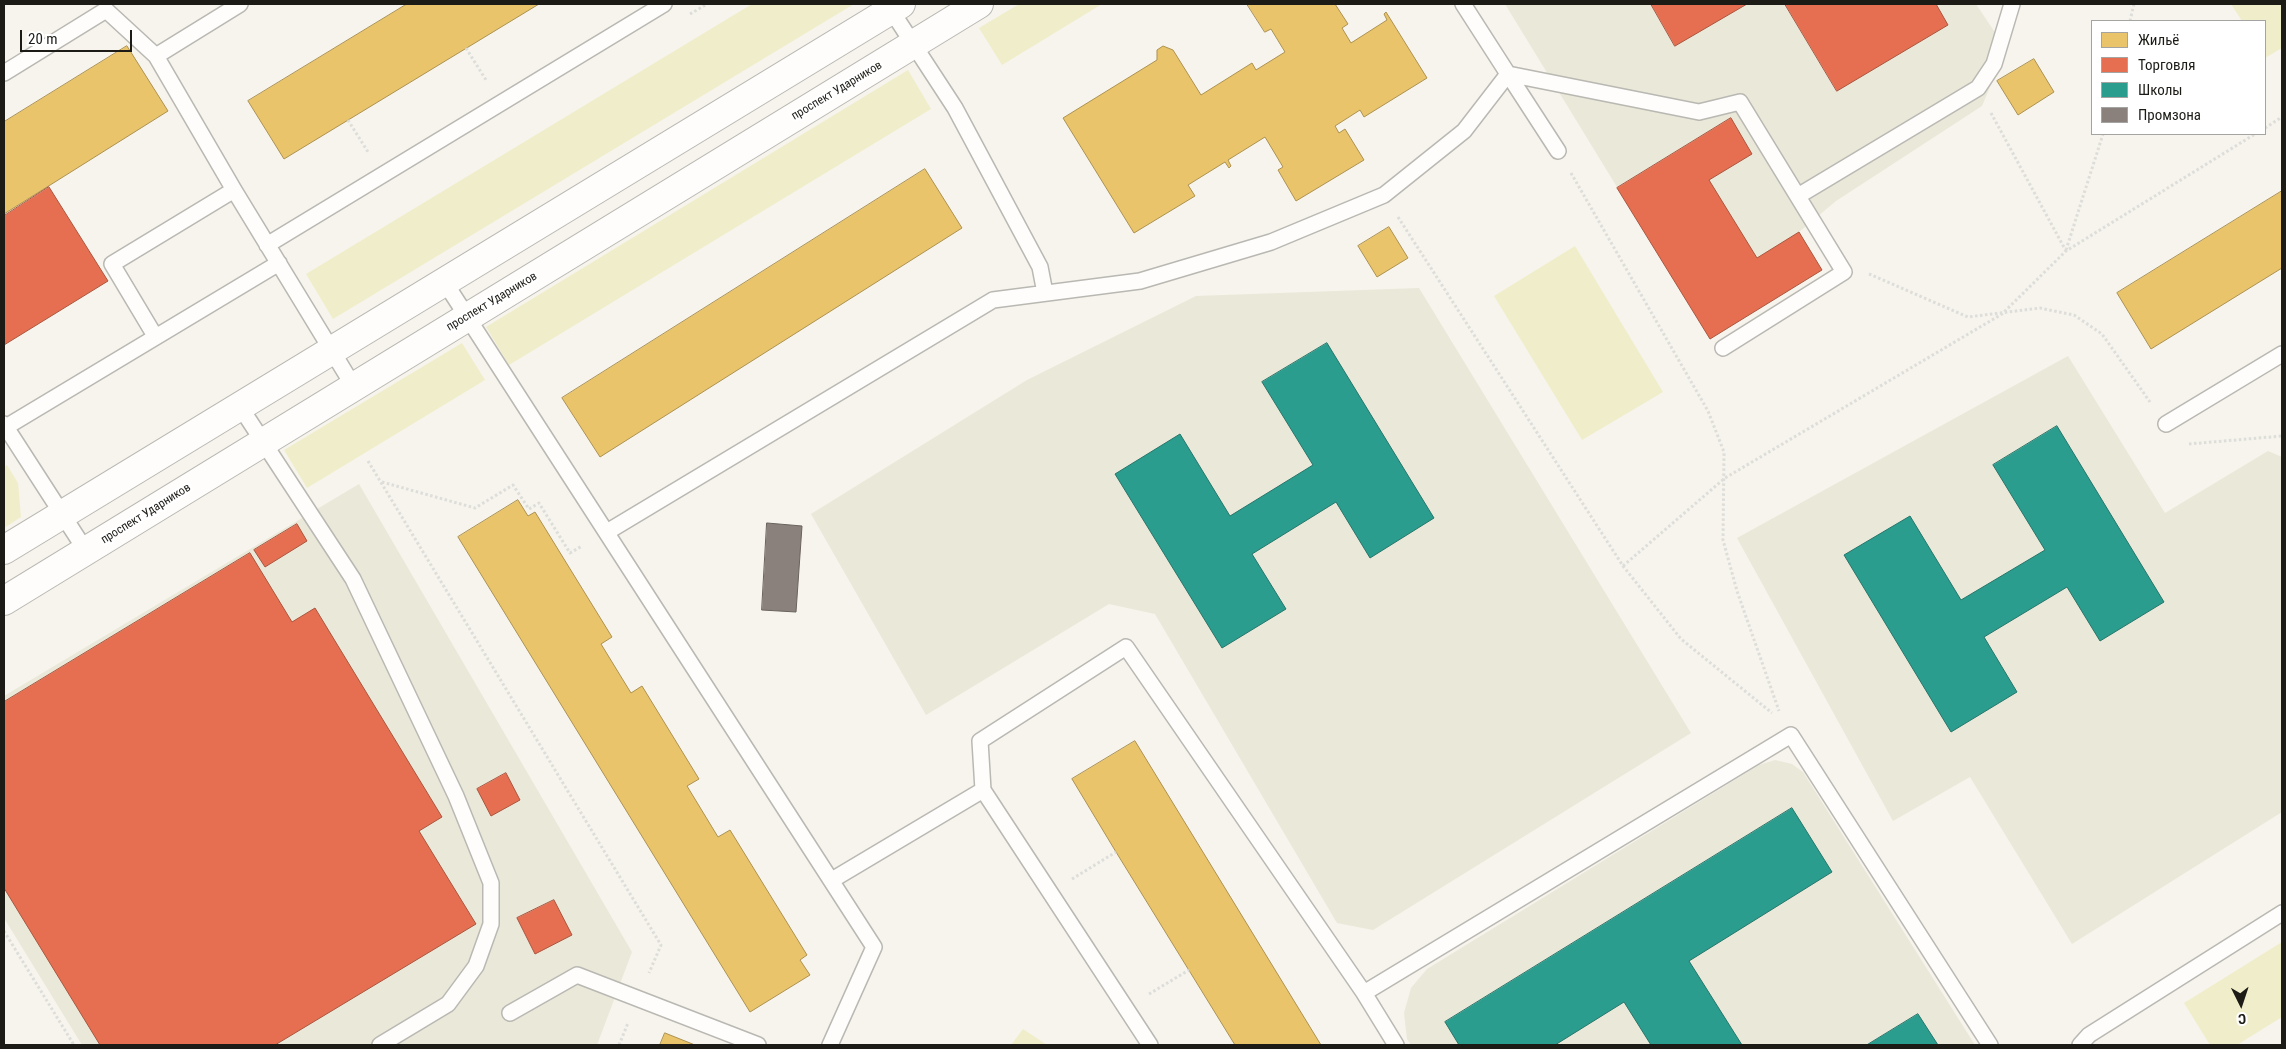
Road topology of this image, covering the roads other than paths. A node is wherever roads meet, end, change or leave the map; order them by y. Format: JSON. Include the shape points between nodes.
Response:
{"nodes":[{"id":1,"x":240,"y":4,"type":"edge"},
{"id":2,"x":664,"y":4,"type":"edge"},
{"id":3,"x":980,"y":4,"type":"edge"},
{"id":4,"x":1463,"y":4,"type":"edge"},
{"id":5,"x":2012,"y":4,"type":"edge"},
{"id":6,"x":106,"y":7,"type":"edge"},
{"id":7,"x":896,"y":7,"type":"edge"},
{"id":8,"x":914,"y":44,"type":"junction"},
{"id":9,"x":156,"y":56,"type":"junction"},
{"id":10,"x":4,"y":73,"type":"edge"},
{"id":11,"x":1508,"y":74,"type":"junction"},
{"id":12,"x":1558,"y":151,"type":"road end"},
{"id":13,"x":234,"y":190,"type":"junction"},
{"id":14,"x":1798,"y":196,"type":"junction"},
{"id":15,"x":268,"y":244,"type":"junction"},
{"id":16,"x":279,"y":263,"type":"junction"},
{"id":17,"x":444,"y":281,"type":"junction"},
{"id":18,"x":1045,"y":293,"type":"junction"},
{"id":19,"x":468,"y":317,"type":"junction"},
{"id":20,"x":155,"y":336,"type":"junction"},
{"id":21,"x":1723,"y":348,"type":"dead end"},
{"id":22,"x":330,"y":349,"type":"junction"},
{"id":23,"x":2282,"y":354,"type":"edge"},
{"id":24,"x":354,"y":387,"type":"junction"},
{"id":25,"x":239,"y":405,"type":"junction"},
{"id":26,"x":2166,"y":424,"type":"road end"},
{"id":27,"x":5,"y":425,"type":"edge"},
{"id":28,"x":263,"y":442,"type":"junction"},
{"id":29,"x":62,"y":514,"type":"junction"},
{"id":30,"x":607,"y":532,"type":"junction"},
{"id":31,"x":4,"y":550,"type":"edge"},
{"id":32,"x":86,"y":551,"type":"junction"},
{"id":33,"x":4,"y":601,"type":"edge"},
{"id":34,"x":983,"y":790,"type":"junction"},
{"id":35,"x":832,"y":880,"type":"junction"},
{"id":36,"x":2282,"y":913,"type":"edge"},
{"id":37,"x":1364,"y":993,"type":"junction"},
{"id":38,"x":510,"y":1013,"type":"dead end"},
{"id":39,"x":380,"y":1045,"type":"edge"},
{"id":40,"x":758,"y":1045,"type":"edge"},
{"id":41,"x":830,"y":1045,"type":"edge"},
{"id":42,"x":1150,"y":1045,"type":"edge"},
{"id":43,"x":1396,"y":1045,"type":"edge"},
{"id":44,"x":1990,"y":1045,"type":"edge"},
{"id":45,"x":2080,"y":1045,"type":"edge"}],
"edges":[{"from":1,"to":9,"type":"lane"},
{"from":2,"to":15,"type":"lane"},
{"from":3,"to":8,"type":"street","name":"проспект Ударников"},
{"from":4,"to":11,"type":"lane"},
{"from":5,"to":14,"type":"lane","via":[[1994,64],[1978,88]]},
{"from":6,"to":9,"type":"lane"},
{"from":6,"to":10,"type":"lane"},
{"from":7,"to":8,"type":"lane"},
{"from":7,"to":17,"type":"street"},
{"from":8,"to":18,"type":"lane","via":[[955,108],[1040,267]]},
{"from":8,"to":19,"type":"street","name":"проспект Ударников"},
{"from":9,"to":13,"type":"lane"},
{"from":11,"to":12,"type":"lane"},
{"from":11,"to":14,"type":"lane","via":[[1699,112],[1740,102]]},
{"from":11,"to":18,"type":"lane","via":[[1464,131],[1384,196],[1271,242],[1140,281]]},
{"from":13,"to":15,"type":"lane"},
{"from":13,"to":20,"type":"lane","via":[[112,264]]},
{"from":14,"to":21,"type":"lane","via":[[1844,272]]},
{"from":15,"to":16,"type":"lane"},
{"from":16,"to":20,"type":"lane"},
{"from":16,"to":22,"type":"lane"},
{"from":17,"to":19,"type":"lane"},
{"from":17,"to":22,"type":"street"},
{"from":18,"to":30,"type":"lane","via":[[993,300]]},
{"from":19,"to":24,"type":"street","name":"проспект Ударников"},
{"from":19,"to":30,"type":"lane"},
{"from":20,"to":27,"type":"lane"},
{"from":22,"to":24,"type":"lane"},
{"from":22,"to":25,"type":"street"},
{"from":23,"to":26,"type":"lane"},
{"from":24,"to":28,"type":"street","name":"проспект Ударников"},
{"from":25,"to":28,"type":"lane"},
{"from":25,"to":29,"type":"street"},
{"from":27,"to":29,"type":"lane"},
{"from":28,"to":32,"type":"street","name":"проспект Ударников"},
{"from":28,"to":39,"type":"lane","via":[[352,579],[456,796],[491,884],[490,924],[476,966],[448,1004]]},
{"from":29,"to":31,"type":"street"},
{"from":29,"to":32,"type":"lane"},
{"from":30,"to":35,"type":"lane"},
{"from":32,"to":33,"type":"street","name":"проспект Ударников"},
{"from":34,"to":35,"type":"lane"},
{"from":34,"to":37,"type":"lane","via":[[980,742],[1126,647]]},
{"from":34,"to":42,"type":"lane"},
{"from":35,"to":41,"type":"lane","via":[[874,948]]},
{"from":36,"to":45,"type":"lane","via":[[2089,1035]]},
{"from":37,"to":43,"type":"lane"},
{"from":37,"to":44,"type":"lane","via":[[1787,729]]},
{"from":38,"to":40,"type":"lane","via":[[577,974]]}]}
